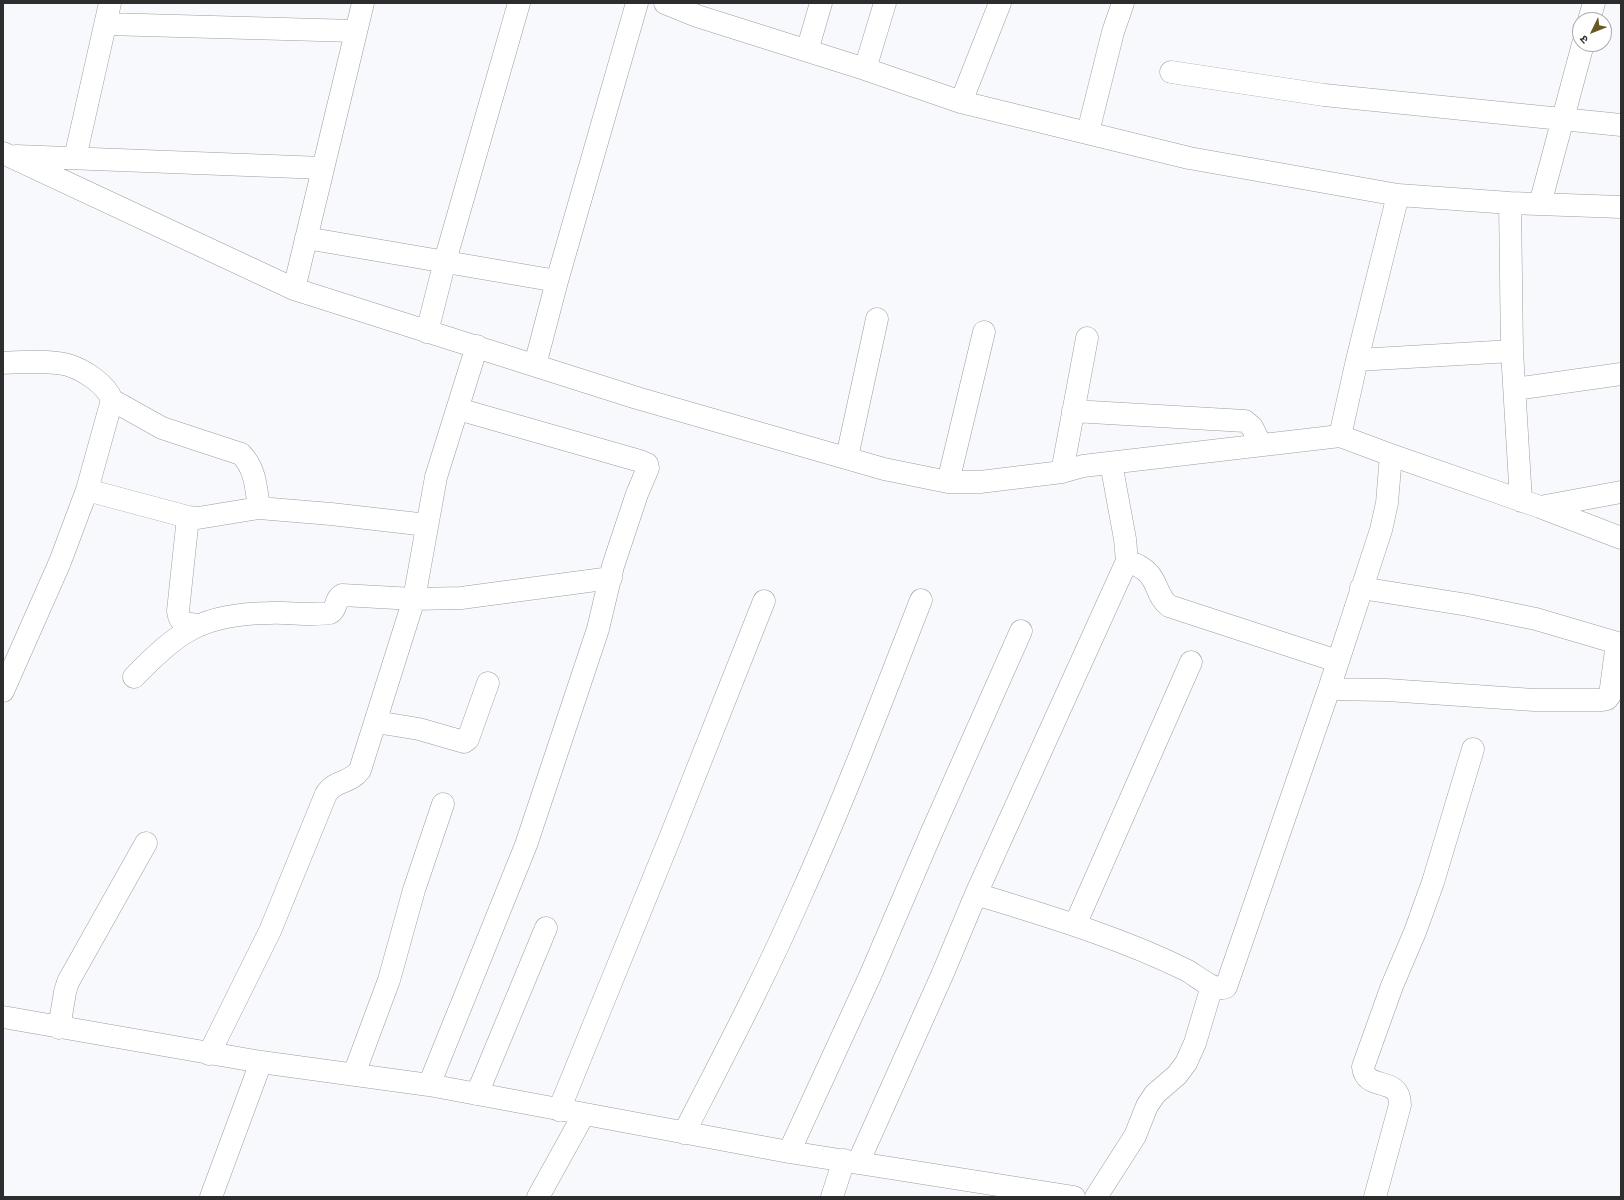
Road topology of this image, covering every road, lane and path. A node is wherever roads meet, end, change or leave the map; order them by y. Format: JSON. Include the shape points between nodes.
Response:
{"nodes":[{"id":1,"x":110,"y":3,"type":"edge"},
{"id":2,"x":363,"y":3,"type":"edge"},
{"id":3,"x":518,"y":3,"type":"edge"},
{"id":4,"x":637,"y":3,"type":"edge"},
{"id":5,"x":665,"y":3,"type":"edge"},
{"id":6,"x":821,"y":3,"type":"edge"},
{"id":7,"x":885,"y":3,"type":"edge"},
{"id":8,"x":1000,"y":3,"type":"edge"},
{"id":9,"x":1123,"y":3,"type":"edge"},
{"id":10,"x":699,"y":10,"type":"edge"},
{"id":11,"x":106,"y":24,"type":"junction"},
{"id":12,"x":355,"y":31,"type":"junction"},
{"id":13,"x":807,"y":51,"type":"junction"},
{"id":14,"x":1581,"y":52,"type":"edge"},
{"id":15,"x":864,"y":69,"type":"junction"},
{"id":16,"x":1171,"y":72,"type":"dead end"},
{"id":17,"x":962,"y":102,"type":"junction"},
{"id":18,"x":1563,"y":120,"type":"junction"},
{"id":19,"x":1621,"y":125,"type":"edge"},
{"id":20,"x":1088,"y":132,"type":"junction"},
{"id":21,"x":5,"y":154,"type":"edge"},
{"id":22,"x":75,"y":158,"type":"junction"},
{"id":23,"x":322,"y":168,"type":"junction"},
{"id":24,"x":1398,"y":195,"type":"junction"},
{"id":25,"x":1510,"y":203,"type":"junction"},
{"id":26,"x":1540,"y":204,"type":"junction"},
{"id":27,"x":1621,"y":208,"type":"edge"},
{"id":28,"x":306,"y":238,"type":"junction"},
{"id":29,"x":445,"y":261,"type":"junction"},
{"id":30,"x":557,"y":281,"type":"junction"},
{"id":31,"x":294,"y":289,"type":"junction"},
{"id":32,"x":877,"y":319,"type":"dead end"},
{"id":33,"x":428,"y":332,"type":"junction"},
{"id":34,"x":984,"y":332,"type":"dead end"},
{"id":35,"x":1087,"y":338,"type":"dead end"},
{"id":36,"x":478,"y":346,"type":"junction"},
{"id":37,"x":1512,"y":351,"type":"junction"},
{"id":38,"x":1357,"y":360,"type":"junction"},
{"id":39,"x":3,"y":363,"type":"edge"},
{"id":40,"x":535,"y":365,"type":"junction"},
{"id":41,"x":1621,"y":374,"type":"edge"},
{"id":42,"x":1515,"y":389,"type":"junction"},
{"id":43,"x":463,"y":394,"type":"junction"},
{"id":44,"x":112,"y":400,"type":"junction"},
{"id":45,"x":1073,"y":411,"type":"junction"},
{"id":46,"x":1340,"y":436,"type":"junction"},
{"id":47,"x":1261,"y":445,"type":"junction"},
{"id":48,"x":1391,"y":455,"type":"junction"},
{"id":49,"x":847,"y":457,"type":"junction"},
{"id":50,"x":1111,"y":463,"type":"junction"},
{"id":51,"x":1062,"y":472,"type":"junction"},
{"id":52,"x":948,"y":482,"type":"junction"},
{"id":53,"x":87,"y":490,"type":"junction"},
{"id":54,"x":1621,"y":492,"type":"edge"},
{"id":55,"x":1530,"y":504,"type":"junction"},
{"id":56,"x":259,"y":508,"type":"junction"},
{"id":57,"x":188,"y":517,"type":"junction"},
{"id":58,"x":427,"y":525,"type":"junction"},
{"id":59,"x":1621,"y":538,"type":"edge"},
{"id":60,"x":1126,"y":551,"type":"junction"},
{"id":61,"x":611,"y":578,"type":"junction"},
{"id":62,"x":1361,"y":588,"type":"junction"},
{"id":63,"x":414,"y":598,"type":"junction"},
{"id":64,"x":921,"y":600,"type":"dead end"},
{"id":65,"x":764,"y":601,"type":"dead end"},
{"id":66,"x":199,"y":625,"type":"junction"},
{"id":67,"x":1020,"y":631,"type":"dead end"},
{"id":68,"x":1619,"y":644,"type":"edge"},
{"id":69,"x":1338,"y":661,"type":"junction"},
{"id":70,"x":1191,"y":662,"type":"dead end"},
{"id":71,"x":134,"y":677,"type":"dead end"},
{"id":72,"x":488,"y":683,"type":"dead end"},
{"id":73,"x":1329,"y":689,"type":"junction"},
{"id":74,"x":3,"y":691,"type":"edge"},
{"id":75,"x":376,"y":722,"type":"junction"},
{"id":76,"x":1473,"y":749,"type":"dead end"},
{"id":77,"x":443,"y":804,"type":"dead end"},
{"id":78,"x":146,"y":843,"type":"dead end"},
{"id":79,"x":976,"y":894,"type":"junction"},
{"id":80,"x":1075,"y":925,"type":"junction"},
{"id":81,"x":546,"y":928,"type":"dead end"},
{"id":82,"x":1212,"y":986,"type":"junction"},
{"id":83,"x":3,"y":1017,"type":"edge"},
{"id":84,"x":59,"y":1028,"type":"junction"},
{"id":85,"x":209,"y":1054,"type":"junction"},
{"id":86,"x":261,"y":1062,"type":"junction"},
{"id":87,"x":354,"y":1074,"type":"junction"},
{"id":88,"x":429,"y":1085,"type":"junction"},
{"id":89,"x":477,"y":1094,"type":"junction"},
{"id":90,"x":559,"y":1110,"type":"junction"},
{"id":91,"x":584,"y":1114,"type":"junction"},
{"id":92,"x":684,"y":1133,"type":"junction"},
{"id":93,"x":790,"y":1152,"type":"junction"},
{"id":94,"x":851,"y":1161,"type":"junction"},
{"id":95,"x":211,"y":1197,"type":"edge"},
{"id":96,"x":538,"y":1197,"type":"edge"},
{"id":97,"x":832,"y":1197,"type":"edge"},
{"id":98,"x":1074,"y":1197,"type":"edge"},
{"id":99,"x":1096,"y":1197,"type":"edge"},
{"id":100,"x":1375,"y":1197,"type":"edge"}],
"edges":[{"from":1,"to":11,"type":"street"},
{"from":2,"to":12,"type":"street"},
{"from":3,"to":29,"type":"street"},
{"from":4,"to":30,"type":"street"},
{"from":5,"to":10,"type":"street"},
{"from":6,"to":13,"type":"street"},
{"from":7,"to":15,"type":"street"},
{"from":8,"to":17,"type":"street"},
{"from":9,"to":20,"type":"street","via":[[1113,32]]},
{"from":10,"to":13,"type":"street"},
{"from":11,"to":12,"type":"street"},
{"from":11,"to":22,"type":"street"},
{"from":12,"to":23,"type":"street"},
{"from":13,"to":15,"type":"street"},
{"from":14,"to":18,"type":"street"},
{"from":15,"to":17,"type":"street"},
{"from":16,"to":18,"type":"street","via":[[1324,95]]},
{"from":17,"to":20,"type":"street"},
{"from":18,"to":19,"type":"street"},
{"from":18,"to":26,"type":"street"},
{"from":20,"to":24,"type":"street","via":[[1189,158]]},
{"from":21,"to":22,"type":"street"},
{"from":21,"to":31,"type":"street"},
{"from":22,"to":23,"type":"street"},
{"from":23,"to":28,"type":"street"},
{"from":24,"to":25,"type":"street"},
{"from":24,"to":38,"type":"street"},
{"from":25,"to":26,"type":"street"},
{"from":25,"to":37,"type":"street"},
{"from":26,"to":27,"type":"street"},
{"from":28,"to":29,"type":"street"},
{"from":28,"to":31,"type":"street"},
{"from":29,"to":30,"type":"street"},
{"from":29,"to":33,"type":"street"},
{"from":30,"to":40,"type":"street"},
{"from":31,"to":33,"type":"street"},
{"from":32,"to":49,"type":"street"},
{"from":33,"to":36,"type":"street"},
{"from":34,"to":52,"type":"street"},
{"from":35,"to":45,"type":"street"},
{"from":36,"to":40,"type":"street"},
{"from":36,"to":43,"type":"street"},
{"from":37,"to":38,"type":"street"},
{"from":37,"to":42,"type":"street"},
{"from":38,"to":46,"type":"street"},
{"from":39,"to":44,"type":"street","via":[[68,365],[99,382],[109,392]]},
{"from":40,"to":49,"type":"street","via":[[637,398]]},
{"from":41,"to":42,"type":"street"},
{"from":42,"to":55,"type":"street"},
{"from":43,"to":58,"type":"street","via":[[436,477]]},
{"from":43,"to":61,"type":"street","via":[[647,464],[648,472],[637,494]]},
{"from":44,"to":53,"type":"street"},
{"from":44,"to":56,"type":"street","via":[[167,430],[241,454],[253,470]]},
{"from":45,"to":47,"type":"street","via":[[1245,421],[1252,427]]},
{"from":45,"to":51,"type":"street"},
{"from":46,"to":47,"type":"street"},
{"from":46,"to":48,"type":"street"},
{"from":47,"to":50,"type":"street"},
{"from":48,"to":55,"type":"street"},
{"from":48,"to":62,"type":"street","via":[[1388,493],[1381,530]]},
{"from":49,"to":52,"type":"street","via":[[884,469]]},
{"from":50,"to":51,"type":"street","via":[[1083,466]]},
{"from":50,"to":60,"type":"street"},
{"from":51,"to":52,"type":"street","via":[[980,482]]},
{"from":53,"to":57,"type":"street"},
{"from":53,"to":74,"type":"street","via":[[57,569]]},
{"from":54,"to":55,"type":"street"},
{"from":55,"to":59,"type":"street"},
{"from":56,"to":57,"type":"street","via":[[208,518]]},
{"from":56,"to":58,"type":"street"},
{"from":57,"to":66,"type":"street","via":[[178,611],[182,622]]},
{"from":58,"to":63,"type":"street"},
{"from":60,"to":69,"type":"street","via":[[1150,574],[1162,599],[1170,606]]},
{"from":60,"to":79,"type":"street"},
{"from":61,"to":63,"type":"street","via":[[461,598]]},
{"from":61,"to":88,"type":"street","via":[[598,629],[526,845]]},
{"from":62,"to":68,"type":"street","via":[[1536,619]]},
{"from":62,"to":69,"type":"street"},
{"from":63,"to":66,"type":"street","via":[[342,595],[330,613],[241,614]]},
{"from":63,"to":75,"type":"street"},
{"from":64,"to":92,"type":"street","via":[[801,897]]},
{"from":65,"to":90,"type":"street"},
{"from":66,"to":71,"type":"street","via":[[169,643]]},
{"from":67,"to":93,"type":"street","via":[[870,976]]},
{"from":68,"to":73,"type":"street","via":[[1610,695],[1602,700],[1534,700],[1387,690]]},
{"from":69,"to":73,"type":"street"},
{"from":70,"to":80,"type":"street"},
{"from":72,"to":75,"type":"street","via":[[468,739],[464,742],[419,729]]},
{"from":73,"to":82,"type":"street","via":[[1228,982],[1223,988]]},
{"from":75,"to":85,"type":"street","via":[[360,770],[350,780],[334,784],[326,794],[270,931]]},
{"from":76,"to":100,"type":"street","via":[[1433,882],[1392,986],[1364,1067],[1366,1077],[1392,1087],[1400,1097]]},
{"from":77,"to":87,"type":"street","via":[[414,890],[389,980]]},
{"from":78,"to":84,"type":"street","via":[[68,982]]},
{"from":79,"to":80,"type":"street"},
{"from":79,"to":94,"type":"street","via":[[943,973]]},
{"from":80,"to":82,"type":"street","via":[[1171,963]]},
{"from":81,"to":89,"type":"street"},
{"from":82,"to":99,"type":"street","via":[[1195,1043],[1186,1062],[1147,1106],[1135,1136]]},
{"from":83,"to":84,"type":"street"},
{"from":84,"to":85,"type":"street"},
{"from":85,"to":86,"type":"street"},
{"from":86,"to":87,"type":"street"},
{"from":86,"to":95,"type":"street"},
{"from":87,"to":88,"type":"street"},
{"from":88,"to":89,"type":"street"},
{"from":89,"to":90,"type":"street"},
{"from":90,"to":91,"type":"street"},
{"from":91,"to":92,"type":"street"},
{"from":91,"to":96,"type":"street"},
{"from":92,"to":93,"type":"street"},
{"from":93,"to":94,"type":"street"},
{"from":94,"to":97,"type":"street"},
{"from":94,"to":98,"type":"street"}]}
